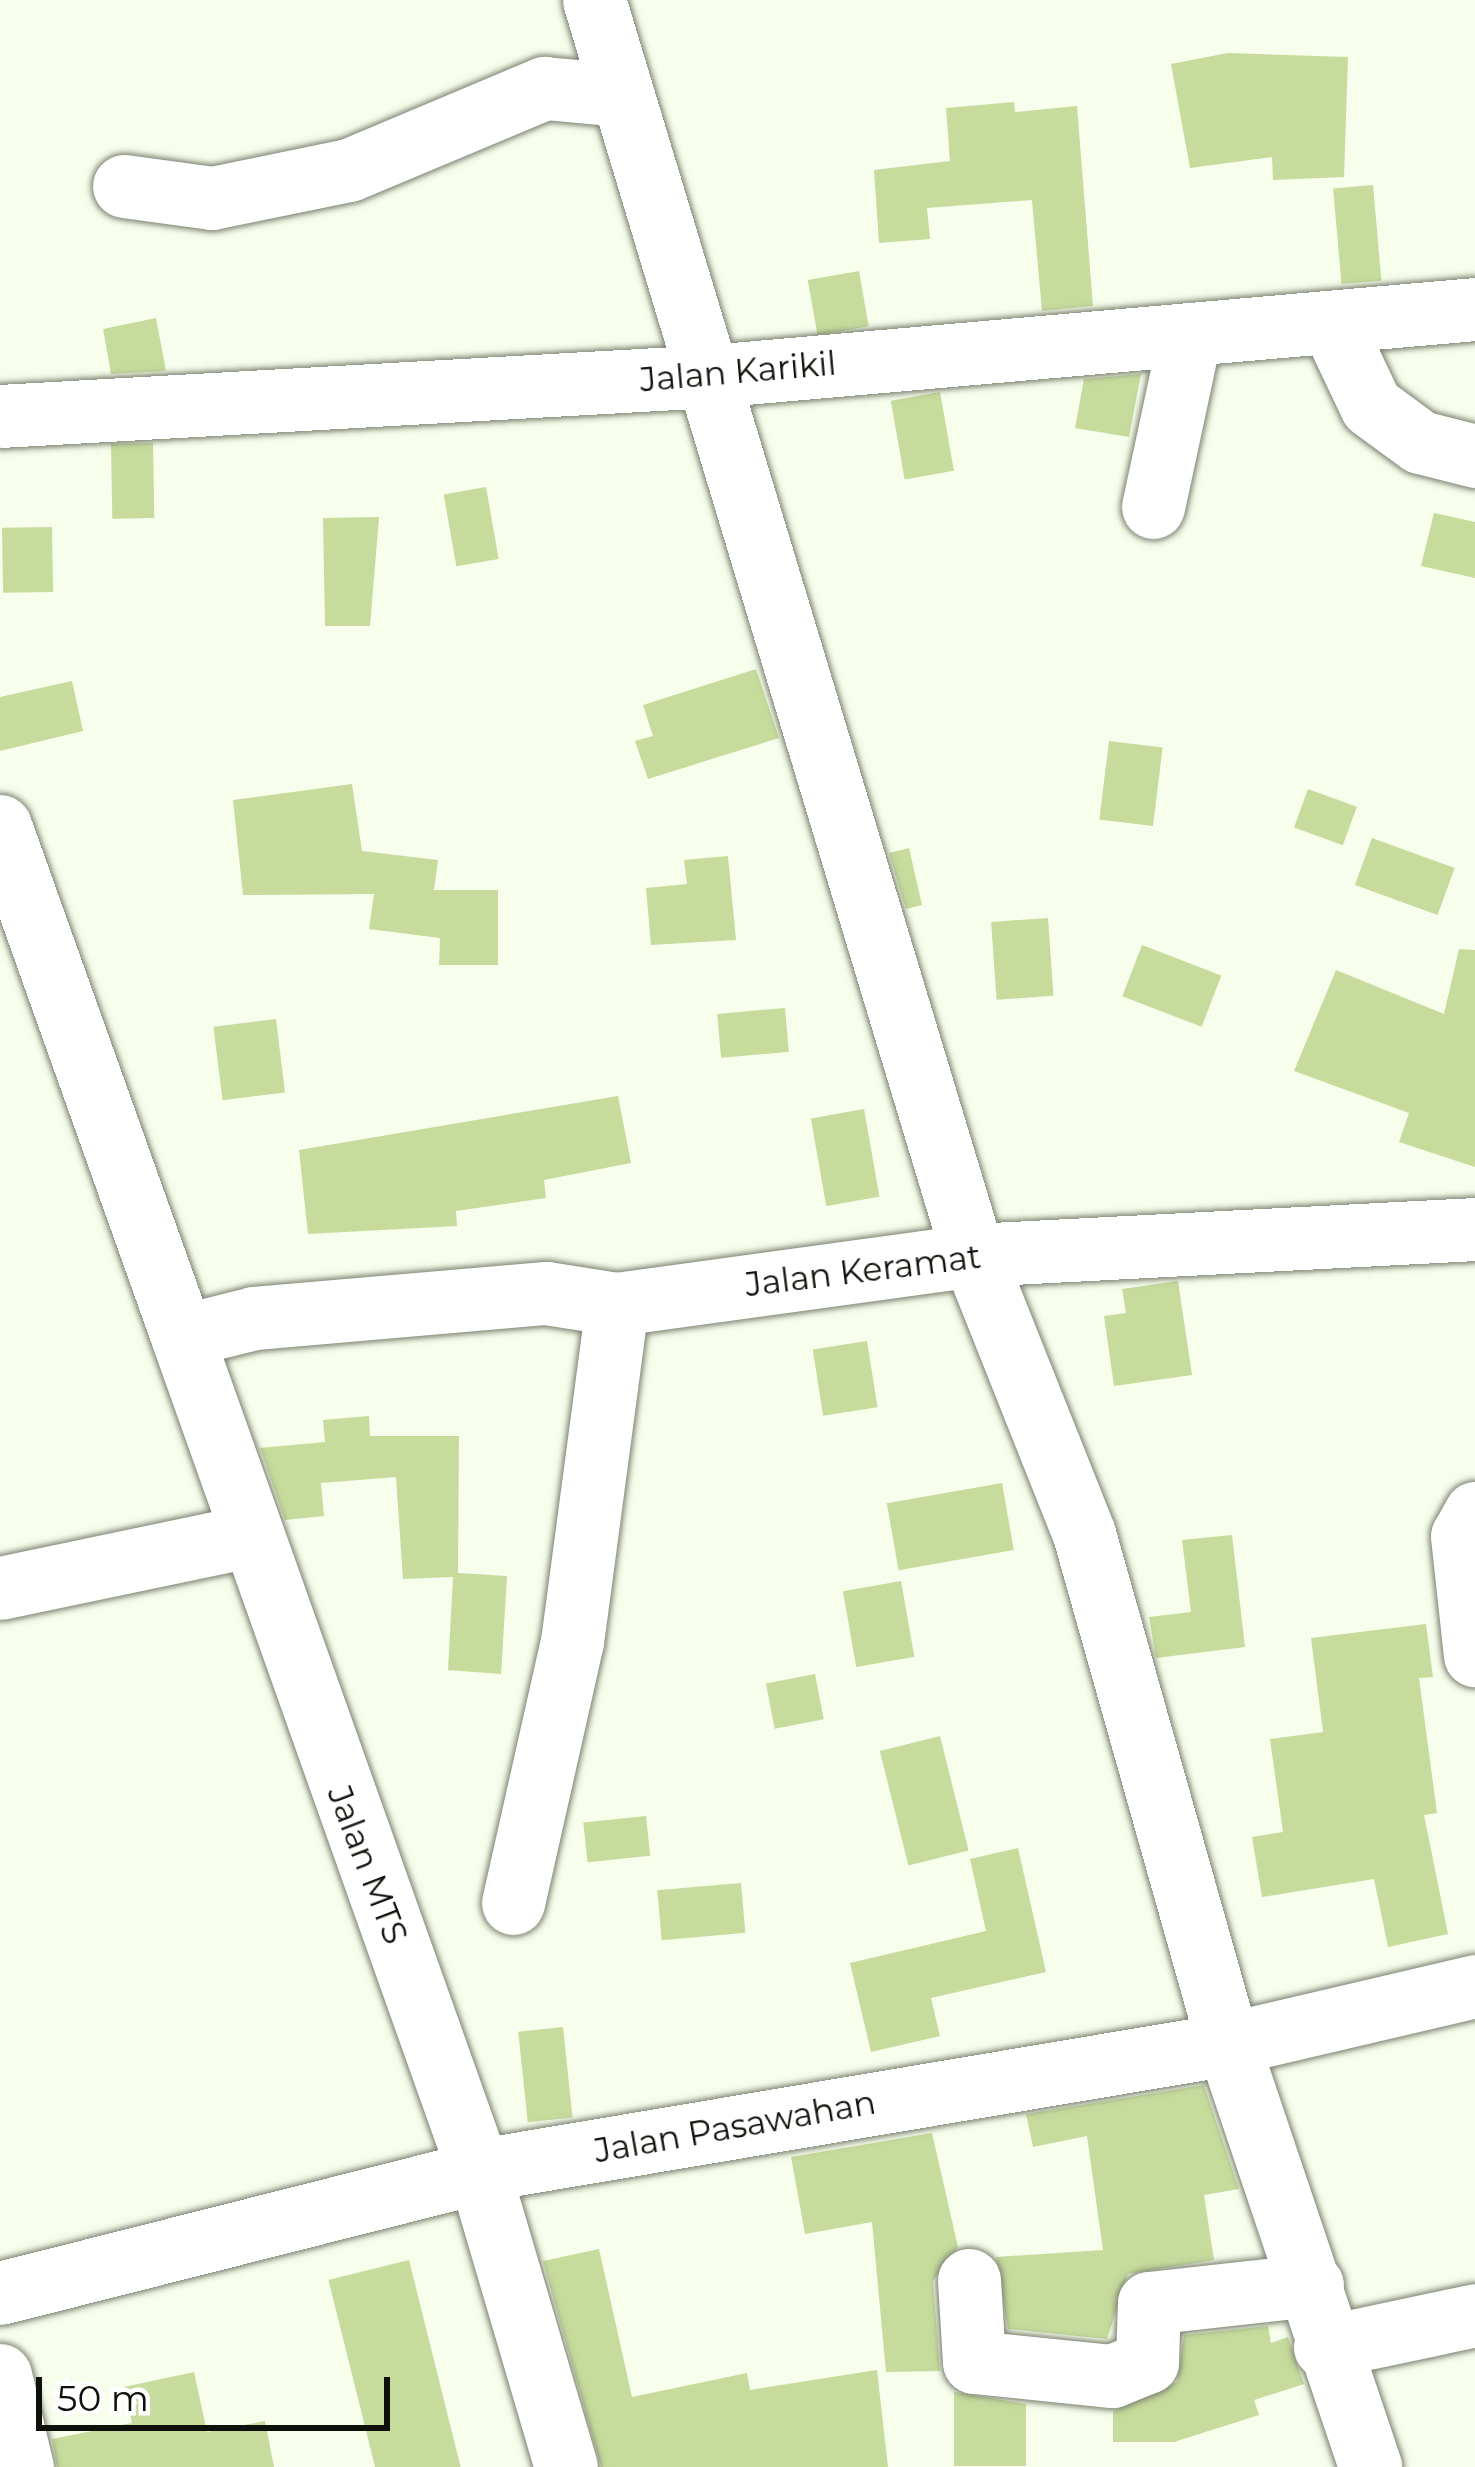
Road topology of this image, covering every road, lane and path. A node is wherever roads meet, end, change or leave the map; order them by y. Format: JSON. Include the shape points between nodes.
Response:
{"nodes":[{"id":1,"x":594,"y":0,"type":"edge"},
{"id":2,"x":621,"y":95,"type":"junction"},
{"id":3,"x":124,"y":186,"type":"dead end"},
{"id":4,"x":1475,"y":309,"type":"edge"},
{"id":5,"x":1334,"y":328,"type":"junction"},
{"id":6,"x":1190,"y":334,"type":"junction"},
{"id":7,"x":711,"y":376,"type":"junction"},
{"id":8,"x":0,"y":416,"type":"edge"},
{"id":9,"x":1475,"y":456,"type":"edge"},
{"id":10,"x":1153,"y":507,"type":"dead end"},
{"id":11,"x":0,"y":826,"type":"edge"},
{"id":12,"x":20,"y":951,"type":"edge"},
{"id":13,"x":1475,"y":1229,"type":"edge"},
{"id":14,"x":973,"y":1255,"type":"junction"},
{"id":15,"x":617,"y":1304,"type":"junction"},
{"id":16,"x":182,"y":1336,"type":"junction"},
{"id":17,"x":1475,"y":1513,"type":"edge"},
{"id":18,"x":245,"y":1537,"type":"junction"},
{"id":19,"x":0,"y":1588,"type":"edge"},
{"id":20,"x":1475,"y":1655,"type":"edge"},
{"id":21,"x":513,"y":1904,"type":"dead end"},
{"id":22,"x":1475,"y":1986,"type":"edge"},
{"id":23,"x":1228,"y":2044,"type":"junction"},
{"id":24,"x":478,"y":2172,"type":"junction"},
{"id":25,"x":969,"y":2280,"type":"dead end"},
{"id":26,"x":1312,"y":2285,"type":"junction"},
{"id":27,"x":0,"y":2293,"type":"edge"},
{"id":28,"x":1475,"y":2314,"type":"edge"},
{"id":29,"x":1325,"y":2347,"type":"junction"},
{"id":30,"x":0,"y":2375,"type":"edge"},
{"id":31,"x":22,"y":2467,"type":"edge"},
{"id":32,"x":566,"y":2467,"type":"edge"},
{"id":33,"x":1370,"y":2467,"type":"edge"}],
"edges":[{"from":1,"to":2,"type":"street"},
{"from":2,"to":3,"type":"street","via":[[544,88],[349,170],[212,198]]},
{"from":2,"to":7,"type":"street"},
{"from":4,"to":5,"type":"street","name":"Jalan Karikil"},
{"from":5,"to":6,"type":"street","name":"Jalan Karikil"},
{"from":5,"to":9,"type":"street","via":[[1371,406],[1420,442]]},
{"from":6,"to":7,"type":"street","name":"Jalan Karikil"},
{"from":6,"to":10,"type":"street"},
{"from":7,"to":8,"type":"street","name":"Jalan Karikil"},
{"from":7,"to":14,"type":"street"},
{"from":11,"to":12,"type":"street","name":"Jalan MTS"},
{"from":12,"to":16,"type":"street","name":"Jalan MTS"},
{"from":13,"to":14,"type":"street","name":"Jalan Keramat"},
{"from":14,"to":15,"type":"street","name":"Jalan Keramat"},
{"from":14,"to":23,"type":"street","via":[[1084,1534]]},
{"from":15,"to":16,"type":"street","name":"Jalan Keramat","via":[[546,1293],[254,1318]]},
{"from":15,"to":21,"type":"street","via":[[572,1642]]},
{"from":16,"to":18,"type":"street","name":"Jalan MTS"},
{"from":17,"to":20,"type":"street","via":[[1462,1536]]},
{"from":18,"to":19,"type":"street"},
{"from":18,"to":24,"type":"street","name":"Jalan MTS"},
{"from":22,"to":23,"type":"street","name":"Jalan Pasawahan"},
{"from":23,"to":24,"type":"street","name":"Jalan Pasawahan"},
{"from":23,"to":26,"type":"street"},
{"from":24,"to":27,"type":"street","name":"Jalan Pasawahan"},
{"from":24,"to":32,"type":"street","name":"Jalan MTS"},
{"from":25,"to":26,"type":"street","via":[[974,2362],[1112,2376],[1148,2362],[1149,2303]]},
{"from":26,"to":29,"type":"street"},
{"from":28,"to":29,"type":"street"},
{"from":29,"to":33,"type":"street"},
{"from":30,"to":31,"type":"street"}]}
